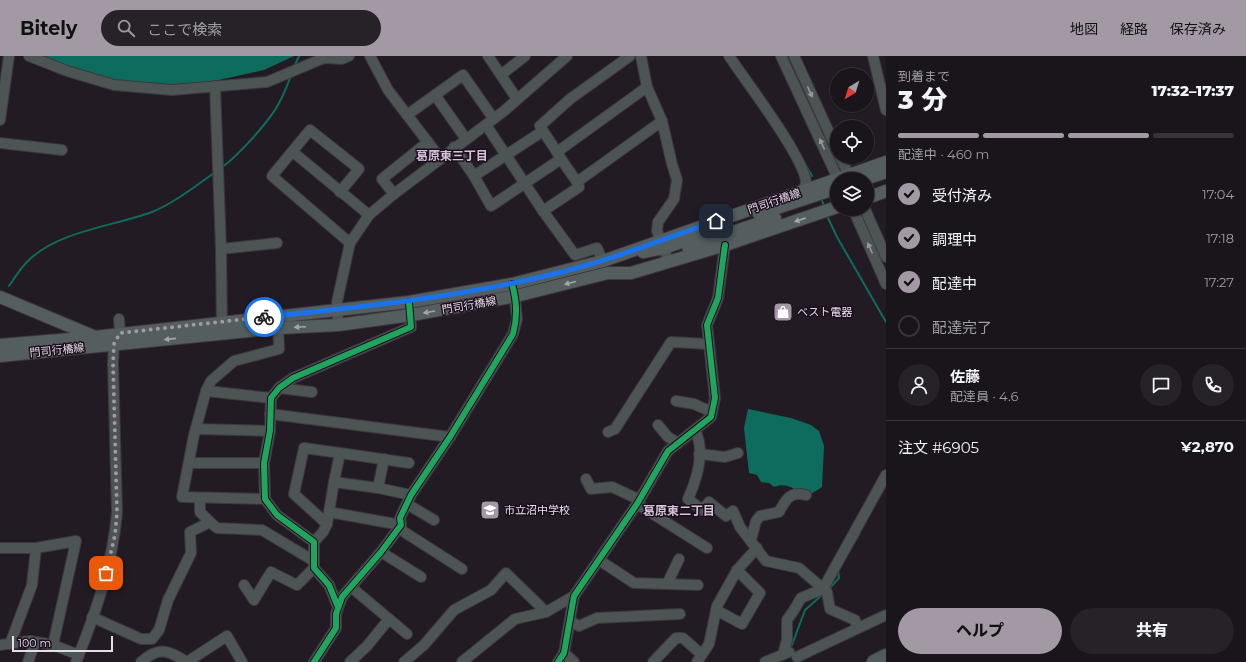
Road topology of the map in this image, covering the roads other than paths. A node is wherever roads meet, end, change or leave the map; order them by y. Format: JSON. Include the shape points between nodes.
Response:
{"nodes":[{"id":1,"x":9,"y":56,"type":"edge"},
{"id":2,"x":29,"y":56,"type":"edge"},
{"id":3,"x":349,"y":56,"type":"edge"},
{"id":4,"x":370,"y":56,"type":"edge"},
{"id":5,"x":488,"y":56,"type":"edge"},
{"id":6,"x":525,"y":56,"type":"edge"},
{"id":7,"x":566,"y":56,"type":"edge"},
{"id":8,"x":630,"y":56,"type":"edge"},
{"id":9,"x":640,"y":56,"type":"edge"},
{"id":10,"x":729,"y":56,"type":"edge"},
{"id":11,"x":781,"y":56,"type":"edge"},
{"id":12,"x":794,"y":56,"type":"edge"},
{"id":13,"x":873,"y":56,"type":"edge"},
{"id":14,"x":500,"y":75,"type":"junction"},
{"id":15,"x":215,"y":86,"type":"junction"},
{"id":16,"x":647,"y":87,"type":"junction"},
{"id":17,"x":435,"y":95,"type":"junction"},
{"id":18,"x":517,"y":99,"type":"junction"},
{"id":19,"x":886,"y":110,"type":"edge"},
{"id":20,"x":407,"y":115,"type":"junction"},
{"id":21,"x":0,"y":120,"type":"edge"},
{"id":22,"x":662,"y":121,"type":"junction"},
{"id":23,"x":489,"y":122,"type":"junction"},
{"id":24,"x":543,"y":131,"type":"junction"},
{"id":25,"x":830,"y":135,"type":"edge"},
{"id":26,"x":466,"y":139,"type":"junction"},
{"id":27,"x":428,"y":142,"type":"junction"},
{"id":28,"x":0,"y":143,"type":"edge"},
{"id":29,"x":454,"y":147,"type":"junction"},
{"id":30,"x":62,"y":150,"type":"dead end"},
{"id":31,"x":293,"y":152,"type":"junction"},
{"id":32,"x":506,"y":155,"type":"junction"},
{"id":33,"x":559,"y":156,"type":"junction"},
{"id":34,"x":440,"y":158,"type":"junction"},
{"id":35,"x":886,"y":162,"type":"edge"},
{"id":36,"x":841,"y":172,"type":"edge"},
{"id":37,"x":860,"y":172,"type":"edge"},
{"id":38,"x":886,"y":172,"type":"edge"},
{"id":39,"x":474,"y":176,"type":"junction"},
{"id":40,"x":874,"y":176,"type":"edge"},
{"id":41,"x":886,"y":181,"type":"edge"},
{"id":42,"x":577,"y":182,"type":"junction"},
{"id":43,"x":830,"y":182,"type":"edge"},
{"id":44,"x":524,"y":183,"type":"junction"},
{"id":45,"x":874,"y":185,"type":"edge"},
{"id":46,"x":803,"y":190,"type":"junction"},
{"id":47,"x":830,"y":191,"type":"edge"},
{"id":48,"x":886,"y":191,"type":"edge"},
{"id":49,"x":340,"y":192,"type":"junction"},
{"id":50,"x":394,"y":194,"type":"junction"},
{"id":51,"x":874,"y":195,"type":"edge"},
{"id":52,"x":830,"y":199,"type":"edge"},
{"id":53,"x":830,"y":209,"type":"edge"},
{"id":54,"x":543,"y":211,"type":"junction"},
{"id":55,"x":369,"y":215,"type":"junction"},
{"id":56,"x":856,"y":216,"type":"edge"},
{"id":57,"x":867,"y":216,"type":"edge"},
{"id":58,"x":744,"y":223,"type":"junction"},
{"id":59,"x":277,"y":243,"type":"dead end"},
{"id":60,"x":350,"y":243,"type":"junction"},
{"id":61,"x":725,"y":245,"type":"junction"},
{"id":62,"x":221,"y":249,"type":"junction"},
{"id":63,"x":665,"y":251,"type":"junction"},
{"id":64,"x":886,"y":256,"type":"edge"},
{"id":65,"x":602,"y":261,"type":"junction"},
{"id":66,"x":512,"y":284,"type":"junction"},
{"id":67,"x":886,"y":284,"type":"edge"},
{"id":68,"x":516,"y":296,"type":"junction"},
{"id":69,"x":0,"y":297,"type":"edge"},
{"id":70,"x":409,"y":302,"type":"junction"},
{"id":71,"x":336,"y":310,"type":"junction"},
{"id":72,"x":411,"y":315,"type":"junction"},
{"id":73,"x":278,"y":316,"type":"junction"},
{"id":74,"x":53,"y":319,"type":"junction"},
{"id":75,"x":119,"y":319,"type":"dead end"},
{"id":76,"x":221,"y":322,"type":"junction"},
{"id":77,"x":338,"y":325,"type":"junction"},
{"id":78,"x":278,"y":328,"type":"junction"},
{"id":79,"x":120,"y":333,"type":"junction"},
{"id":80,"x":222,"y":334,"type":"junction"},
{"id":81,"x":95,"y":337,"type":"junction"},
{"id":82,"x":52,"y":340,"type":"junction"},
{"id":83,"x":114,"y":344,"type":"junction"},
{"id":84,"x":709,"y":344,"type":"junction"},
{"id":85,"x":0,"y":345,"type":"edge"},
{"id":86,"x":0,"y":356,"type":"edge"},
{"id":87,"x":279,"y":388,"type":"junction"},
{"id":88,"x":206,"y":391,"type":"junction"},
{"id":89,"x":312,"y":392,"type":"dead end"},
{"id":90,"x":271,"y":398,"type":"junction"},
{"id":91,"x":676,"y":401,"type":"dead end"},
{"id":92,"x":712,"y":412,"type":"junction"},
{"id":93,"x":270,"y":414,"type":"junction"},
{"id":94,"x":658,"y":425,"type":"dead end"},
{"id":95,"x":196,"y":430,"type":"junction"},
{"id":96,"x":694,"y":430,"type":"junction"},
{"id":97,"x":270,"y":431,"type":"junction"},
{"id":98,"x":608,"y":432,"type":"dead end"},
{"id":99,"x":450,"y":437,"type":"junction"},
{"id":100,"x":678,"y":443,"type":"junction"},
{"id":101,"x":340,"y":453,"type":"junction"},
{"id":102,"x":738,"y":453,"type":"dead end"},
{"id":103,"x":699,"y":454,"type":"junction"},
{"id":104,"x":384,"y":459,"type":"junction"},
{"id":105,"x":189,"y":463,"type":"junction"},
{"id":106,"x":264,"y":463,"type":"junction"},
{"id":107,"x":409,"y":463,"type":"dead end"},
{"id":108,"x":886,"y":475,"type":"edge"},
{"id":109,"x":586,"y":479,"type":"dead end"},
{"id":110,"x":334,"y":482,"type":"junction"},
{"id":111,"x":378,"y":488,"type":"junction"},
{"id":112,"x":806,"y":495,"type":"dead end"},
{"id":113,"x":200,"y":498,"type":"junction"},
{"id":114,"x":264,"y":499,"type":"junction"},
{"id":115,"x":409,"y":500,"type":"junction"},
{"id":116,"x":638,"y":502,"type":"junction"},
{"id":117,"x":329,"y":512,"type":"junction"},
{"id":118,"x":434,"y":520,"type":"dead end"},
{"id":119,"x":210,"y":522,"type":"junction"},
{"id":120,"x":327,"y":524,"type":"junction"},
{"id":121,"x":399,"y":527,"type":"junction"},
{"id":122,"x":314,"y":542,"type":"junction"},
{"id":123,"x":754,"y":544,"type":"junction"},
{"id":124,"x":0,"y":548,"type":"edge"},
{"id":125,"x":36,"y":548,"type":"junction"},
{"id":126,"x":707,"y":548,"type":"dead end"},
{"id":127,"x":381,"y":552,"type":"junction"},
{"id":128,"x":679,"y":558,"type":"dead end"},
{"id":129,"x":599,"y":560,"type":"junction"},
{"id":130,"x":314,"y":565,"type":"junction"},
{"id":131,"x":462,"y":569,"type":"dead end"},
{"id":132,"x":738,"y":570,"type":"junction"},
{"id":133,"x":421,"y":577,"type":"dead end"},
{"id":134,"x":667,"y":584,"type":"junction"},
{"id":135,"x":244,"y":585,"type":"dead end"},
{"id":136,"x":698,"y":585,"type":"dead end"},
{"id":137,"x":351,"y":587,"type":"junction"},
{"id":138,"x":823,"y":588,"type":"junction"},
{"id":139,"x":574,"y":596,"type":"junction"},
{"id":140,"x":338,"y":607,"type":"junction"},
{"id":141,"x":716,"y":610,"type":"junction"},
{"id":142,"x":546,"y":612,"type":"junction"},
{"id":143,"x":680,"y":614,"type":"dead end"},
{"id":144,"x":886,"y":615,"type":"edge"},
{"id":145,"x":92,"y":617,"type":"junction"},
{"id":146,"x":389,"y":619,"type":"junction"},
{"id":147,"x":570,"y":621,"type":"junction"},
{"id":148,"x":857,"y":628,"type":"junction"},
{"id":149,"x":407,"y":634,"type":"dead end"},
{"id":150,"x":35,"y":642,"type":"junction"},
{"id":151,"x":10,"y":644,"type":"junction"},
{"id":152,"x":0,"y":645,"type":"edge"},
{"id":153,"x":52,"y":645,"type":"junction"},
{"id":154,"x":564,"y":652,"type":"junction"},
{"id":155,"x":783,"y":654,"type":"junction"},
{"id":156,"x":886,"y":656,"type":"edge"},
{"id":157,"x":78,"y":658,"type":"edge"},
{"id":158,"x":699,"y":658,"type":"edge"},
{"id":159,"x":798,"y":659,"type":"edge"},
{"id":160,"x":28,"y":662,"type":"edge"},
{"id":161,"x":141,"y":662,"type":"edge"},
{"id":162,"x":187,"y":662,"type":"edge"},
{"id":163,"x":242,"y":662,"type":"edge"},
{"id":164,"x":314,"y":662,"type":"edge"},
{"id":165,"x":350,"y":662,"type":"edge"},
{"id":166,"x":404,"y":662,"type":"edge"},
{"id":167,"x":462,"y":662,"type":"edge"},
{"id":168,"x":558,"y":662,"type":"edge"},
{"id":169,"x":574,"y":662,"type":"edge"},
{"id":170,"x":653,"y":662,"type":"edge"},
{"id":171,"x":765,"y":662,"type":"edge"},
{"id":172,"x":874,"y":662,"type":"edge"}],
"edges":[{"from":1,"to":21,"type":"street"},
{"from":2,"to":15,"type":"street","via":[[114,86],[172,90]]},
{"from":3,"to":15,"type":"street","via":[[342,59],[324,58],[267,82]]},
{"from":4,"to":20,"type":"street","via":[[388,90]]},
{"from":5,"to":14,"type":"street"},
{"from":6,"to":14,"type":"street"},
{"from":7,"to":18,"type":"street"},
{"from":8,"to":24,"type":"street","via":[[570,100],[540,126]]},
{"from":9,"to":16,"type":"street"},
{"from":10,"to":46,"type":"street","via":[[795,155],[804,174],[806,185]]},
{"from":36,"to":11,"type":"street","one_way":true},
{"from":12,"to":25,"type":"street","one_way":true},
{"from":13,"to":19,"type":"street"},
{"from":14,"to":18,"type":"street"},
{"from":15,"to":62,"type":"street"},
{"from":16,"to":22,"type":"street"},
{"from":16,"to":33,"type":"street"},
{"from":17,"to":20,"type":"street"},
{"from":17,"to":23,"type":"street","via":[[463,75]]},
{"from":17,"to":26,"type":"street"},
{"from":18,"to":23,"type":"street"},
{"from":20,"to":27,"type":"street"},
{"from":22,"to":42,"type":"street"},
{"from":22,"to":63,"type":"street","via":[[677,180],[674,199],[658,222],[657,230]]},
{"from":23,"to":26,"type":"street"},
{"from":23,"to":32,"type":"street"},
{"from":24,"to":32,"type":"street"},
{"from":24,"to":33,"type":"street"},
{"from":26,"to":29,"type":"street"},
{"from":27,"to":34,"type":"street"},
{"from":27,"to":50,"type":"street","via":[[382,179]]},
{"from":28,"to":30,"type":"street"},
{"from":29,"to":34,"type":"street"},
{"from":29,"to":39,"type":"street"},
{"from":31,"to":49,"type":"street"},
{"from":31,"to":49,"type":"street","via":[[310,130],[359,169]]},
{"from":31,"to":60,"type":"street","via":[[272,176]]},
{"from":32,"to":39,"type":"street"},
{"from":32,"to":44,"type":"street"},
{"from":33,"to":42,"type":"street"},
{"from":33,"to":44,"type":"street"},
{"from":34,"to":50,"type":"street"},
{"from":35,"to":37,"type":"main road","name":"門司行橋線"},
{"from":38,"to":40,"type":"main road"},
{"from":39,"to":44,"type":"street","via":[[491,206]]},
{"from":41,"to":45,"type":"main road"},
{"from":42,"to":54,"type":"street","via":[[579,187]]},
{"from":43,"to":46,"type":"main road","name":"門司行橋線"},
{"from":44,"to":54,"type":"street"},
{"from":46,"to":63,"type":"main road","name":"門司行橋線"},
{"from":47,"to":58,"type":"main road"},
{"from":48,"to":51,"type":"main road"},
{"from":49,"to":55,"type":"street"},
{"from":50,"to":55,"type":"street"},
{"from":52,"to":58,"type":"main road"},
{"from":53,"to":61,"type":"main road","name":"門司行橋線","one_way":true},
{"from":54,"to":65,"type":"street","via":[[575,255],[597,248]]},
{"from":55,"to":60,"type":"street"},
{"from":67,"to":56,"type":"street","one_way":true},
{"from":57,"to":64,"type":"street"},
{"from":58,"to":63,"type":"main road"},
{"from":59,"to":62,"type":"street"},
{"from":60,"to":71,"type":"street"},
{"from":61,"to":63,"type":"main road","name":"門司行橋線"},
{"from":61,"to":84,"type":"street","via":[[718,298],[707,325]]},
{"from":62,"to":76,"type":"street"},
{"from":63,"to":65,"type":"main road","name":"門司行橋線"},
{"from":63,"to":68,"type":"main road","name":"門司行橋線","one_way":true,"via":[[631,273],[608,274]]},
{"from":65,"to":66,"type":"main road","name":"門司行橋線"},
{"from":66,"to":68,"type":"street"},
{"from":66,"to":70,"type":"main road","name":"門司行橋線"},
{"from":68,"to":72,"type":"main road","name":"門司行橋線","one_way":true},
{"from":68,"to":99,"type":"street","via":[[517,319],[513,334]]},
{"from":69,"to":74,"type":"main road","name":"門司行橋線"},
{"from":70,"to":71,"type":"main road","name":"門司行橋線"},
{"from":70,"to":72,"type":"street"},
{"from":71,"to":73,"type":"main road","name":"門司行橋線"},
{"from":71,"to":77,"type":"street"},
{"from":72,"to":77,"type":"main road","name":"門司行橋線"},
{"from":72,"to":87,"type":"street","via":[[411,327],[293,378]]},
{"from":73,"to":76,"type":"main road","name":"門司行橋線"},
{"from":73,"to":78,"type":"street"},
{"from":74,"to":81,"type":"main road","name":"門司行橋線"},
{"from":74,"to":82,"type":"main road"},
{"from":75,"to":79,"type":"street"},
{"from":76,"to":79,"type":"main road","name":"門司行橋線"},
{"from":76,"to":80,"type":"street"},
{"from":77,"to":78,"type":"main road","name":"門司行橋線","one_way":true},
{"from":78,"to":80,"type":"main road","name":"門司行橋線"},
{"from":78,"to":88,"type":"street","via":[[280,349],[234,361],[211,381]]},
{"from":79,"to":81,"type":"main road","name":"門司行橋線"},
{"from":79,"to":83,"type":"street"},
{"from":80,"to":83,"type":"main road","name":"門司行橋線","one_way":true},
{"from":81,"to":82,"type":"main road","name":"門司行橋線"},
{"from":81,"to":83,"type":"main road","name":"門司行橋線"},
{"from":82,"to":85,"type":"main road","name":"門司行橋線"},
{"from":83,"to":86,"type":"main road","name":"門司行橋線"},
{"from":83,"to":145,"type":"street","via":[[117,512],[110,560]]},
{"from":84,"to":92,"type":"street","via":[[714,398]]},
{"from":84,"to":98,"type":"street","via":[[671,342],[615,429]]},
{"from":87,"to":89,"type":"street"},
{"from":87,"to":90,"type":"street"},
{"from":88,"to":90,"type":"street"},
{"from":88,"to":95,"type":"street"},
{"from":90,"to":93,"type":"street"},
{"from":91,"to":92,"type":"street","via":[[694,404]]},
{"from":92,"to":96,"type":"street","via":[[711,417]]},
{"from":93,"to":97,"type":"street"},
{"from":93,"to":99,"type":"street"},
{"from":94,"to":100,"type":"street","via":[[668,437]]},
{"from":95,"to":97,"type":"street"},
{"from":95,"to":105,"type":"street"},
{"from":96,"to":100,"type":"street"},
{"from":96,"to":103,"type":"street","via":[[698,437]]},
{"from":97,"to":106,"type":"street"},
{"from":99,"to":115,"type":"street"},
{"from":100,"to":116,"type":"street","via":[[668,451]]},
{"from":101,"to":104,"type":"street"},
{"from":101,"to":110,"type":"street"},
{"from":101,"to":120,"type":"street","via":[[304,448],[294,494]]},
{"from":102,"to":103,"type":"street","via":[[725,457]]},
{"from":103,"to":123,"type":"street","via":[[698,477],[688,499],[702,510],[709,502],[726,516],[733,511],[740,527]]},
{"from":104,"to":107,"type":"street"},
{"from":104,"to":111,"type":"street"},
{"from":105,"to":106,"type":"street"},
{"from":105,"to":113,"type":"street","via":[[182,498]]},
{"from":106,"to":114,"type":"street"},
{"from":108,"to":138,"type":"street"},
{"from":109,"to":116,"type":"street","via":[[591,489],[612,487]]},
{"from":110,"to":111,"type":"street"},
{"from":110,"to":117,"type":"street"},
{"from":111,"to":115,"type":"street"},
{"from":112,"to":123,"type":"street","via":[[793,494],[787,497],[779,512],[760,516],[756,521]]},
{"from":113,"to":114,"type":"street"},
{"from":113,"to":119,"type":"street","via":[[200,512]]},
{"from":114,"to":122,"type":"street","via":[[276,514]]},
{"from":115,"to":118,"type":"street"},
{"from":115,"to":121,"type":"street","via":[[400,518]]},
{"from":116,"to":126,"type":"street"},
{"from":116,"to":129,"type":"street"},
{"from":117,"to":120,"type":"street"},
{"from":117,"to":121,"type":"street"},
{"from":119,"to":130,"type":"street","via":[[217,528],[262,530]]},
{"from":119,"to":145,"type":"street","via":[[190,532],[192,552],[168,600],[159,630],[152,639],[141,639]]},
{"from":120,"to":122,"type":"street","via":[[324,532]]},
{"from":121,"to":127,"type":"street"},
{"from":121,"to":131,"type":"street"},
{"from":122,"to":130,"type":"street"},
{"from":123,"to":132,"type":"street"},
{"from":123,"to":138,"type":"street","via":[[766,561],[799,568]]},
{"from":124,"to":125,"type":"street"},
{"from":125,"to":151,"type":"street","via":[[32,585]]},
{"from":125,"to":153,"type":"street","via":[[76,541]]},
{"from":127,"to":133,"type":"street"},
{"from":127,"to":137,"type":"street"},
{"from":128,"to":134,"type":"street"},
{"from":129,"to":134,"type":"street","via":[[634,582]]},
{"from":129,"to":139,"type":"street"},
{"from":130,"to":135,"type":"street","via":[[297,585],[271,572],[254,600]]},
{"from":130,"to":140,"type":"street","via":[[329,584]]},
{"from":132,"to":141,"type":"street"},
{"from":132,"to":141,"type":"street","via":[[760,593],[742,624]]},
{"from":134,"to":136,"type":"street"},
{"from":137,"to":140,"type":"street"},
{"from":137,"to":146,"type":"street"},
{"from":138,"to":148,"type":"street","via":[[827,592],[830,609],[855,620]]},
{"from":138,"to":155,"type":"street","via":[[801,598],[787,620],[787,640]]},
{"from":139,"to":142,"type":"street"},
{"from":139,"to":147,"type":"street"},
{"from":140,"to":164,"type":"street","via":[[336,628]]},
{"from":141,"to":158,"type":"street","via":[[709,644]]},
{"from":142,"to":166,"type":"street","via":[[506,573],[491,590],[454,610],[424,645]]},
{"from":142,"to":167,"type":"street","via":[[515,619]]},
{"from":143,"to":147,"type":"street","via":[[597,618],[579,626]]},
{"from":144,"to":148,"type":"street"},
{"from":145,"to":157,"type":"street"},
{"from":146,"to":149,"type":"street"},
{"from":146,"to":165,"type":"street"},
{"from":147,"to":154,"type":"street"},
{"from":148,"to":159,"type":"street"},
{"from":150,"to":151,"type":"street"},
{"from":150,"to":153,"type":"street"},
{"from":150,"to":160,"type":"street"},
{"from":151,"to":152,"type":"street"},
{"from":153,"to":157,"type":"street"},
{"from":154,"to":168,"type":"street"},
{"from":154,"to":169,"type":"street"},
{"from":155,"to":159,"type":"street","via":[[790,652]]},
{"from":155,"to":171,"type":"street"},
{"from":156,"to":172,"type":"highway"},
{"from":158,"to":170,"type":"street","via":[[683,638],[676,638]]},
{"from":161,"to":162,"type":"street","via":[[150,653],[164,651]]},
{"from":162,"to":163,"type":"street","via":[[227,636]]}]}
